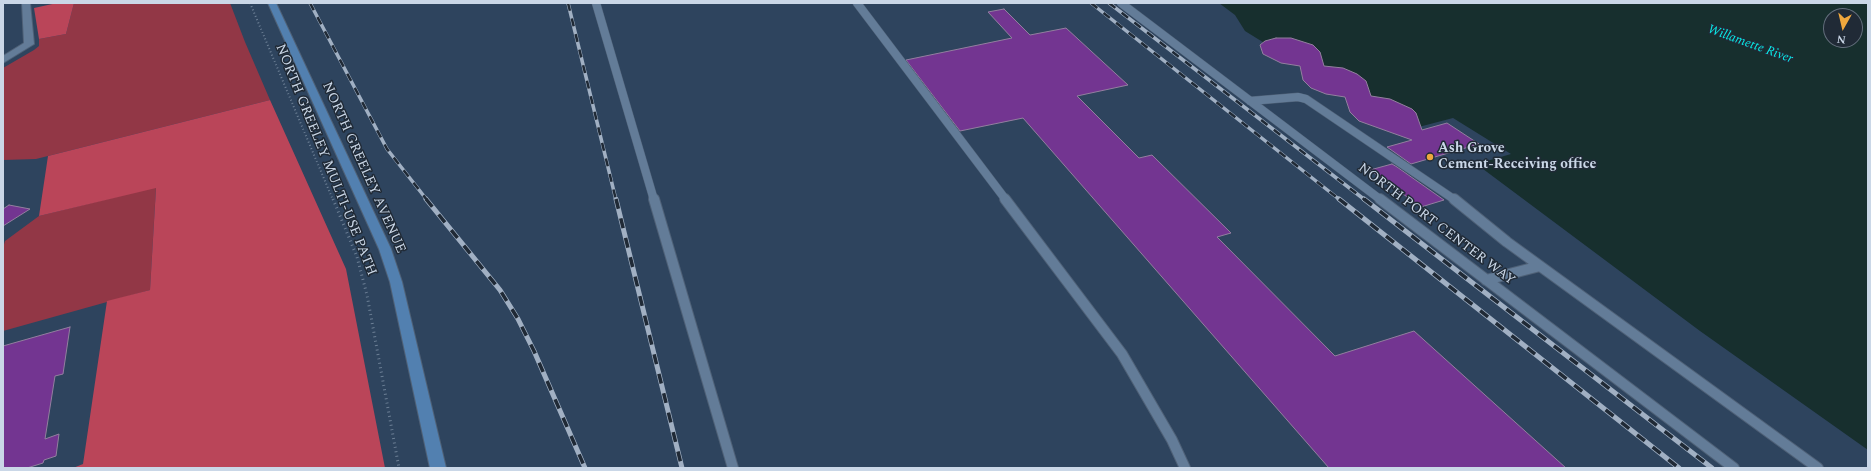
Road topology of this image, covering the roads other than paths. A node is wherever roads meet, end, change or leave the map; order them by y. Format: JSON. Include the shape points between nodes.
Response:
{"nodes":[{"id":1,"x":26,"y":3,"type":"edge"},
{"id":2,"x":272,"y":3,"type":"edge"},
{"id":3,"x":596,"y":3,"type":"edge"},
{"id":4,"x":857,"y":3,"type":"edge"},
{"id":5,"x":1121,"y":3,"type":"edge"},
{"id":6,"x":3,"y":60,"type":"edge"},
{"id":7,"x":1250,"y":101,"type":"junction"},
{"id":8,"x":1540,"y":266,"type":"junction"},
{"id":9,"x":1486,"y":280,"type":"junction"},
{"id":10,"x":438,"y":468,"type":"edge"},
{"id":11,"x":733,"y":468,"type":"edge"},
{"id":12,"x":1185,"y":468,"type":"edge"},
{"id":13,"x":1734,"y":468,"type":"edge"},
{"id":14,"x":1818,"y":468,"type":"edge"}],
"edges":[{"from":1,"to":6,"type":"street","via":[[29,44]]},
{"from":2,"to":10,"type":"main road","name":"NORTH GREELEY AVENUE","via":[[385,249],[396,282]]},
{"from":3,"to":11,"type":"lane"},
{"from":4,"to":12,"type":"lane","via":[[1122,354],[1172,440]]},
{"from":5,"to":7,"type":"lane","name":"NORTH PORT CENTER WAY"},
{"from":7,"to":8,"type":"lane","via":[[1291,97],[1306,99],[1446,193]]},
{"from":7,"to":9,"type":"lane","name":"NORTH PORT CENTER WAY"},
{"from":8,"to":9,"type":"lane"},
{"from":8,"to":14,"type":"lane"},
{"from":9,"to":13,"type":"lane","name":"NORTH PORT CENTER WAY"}]}
